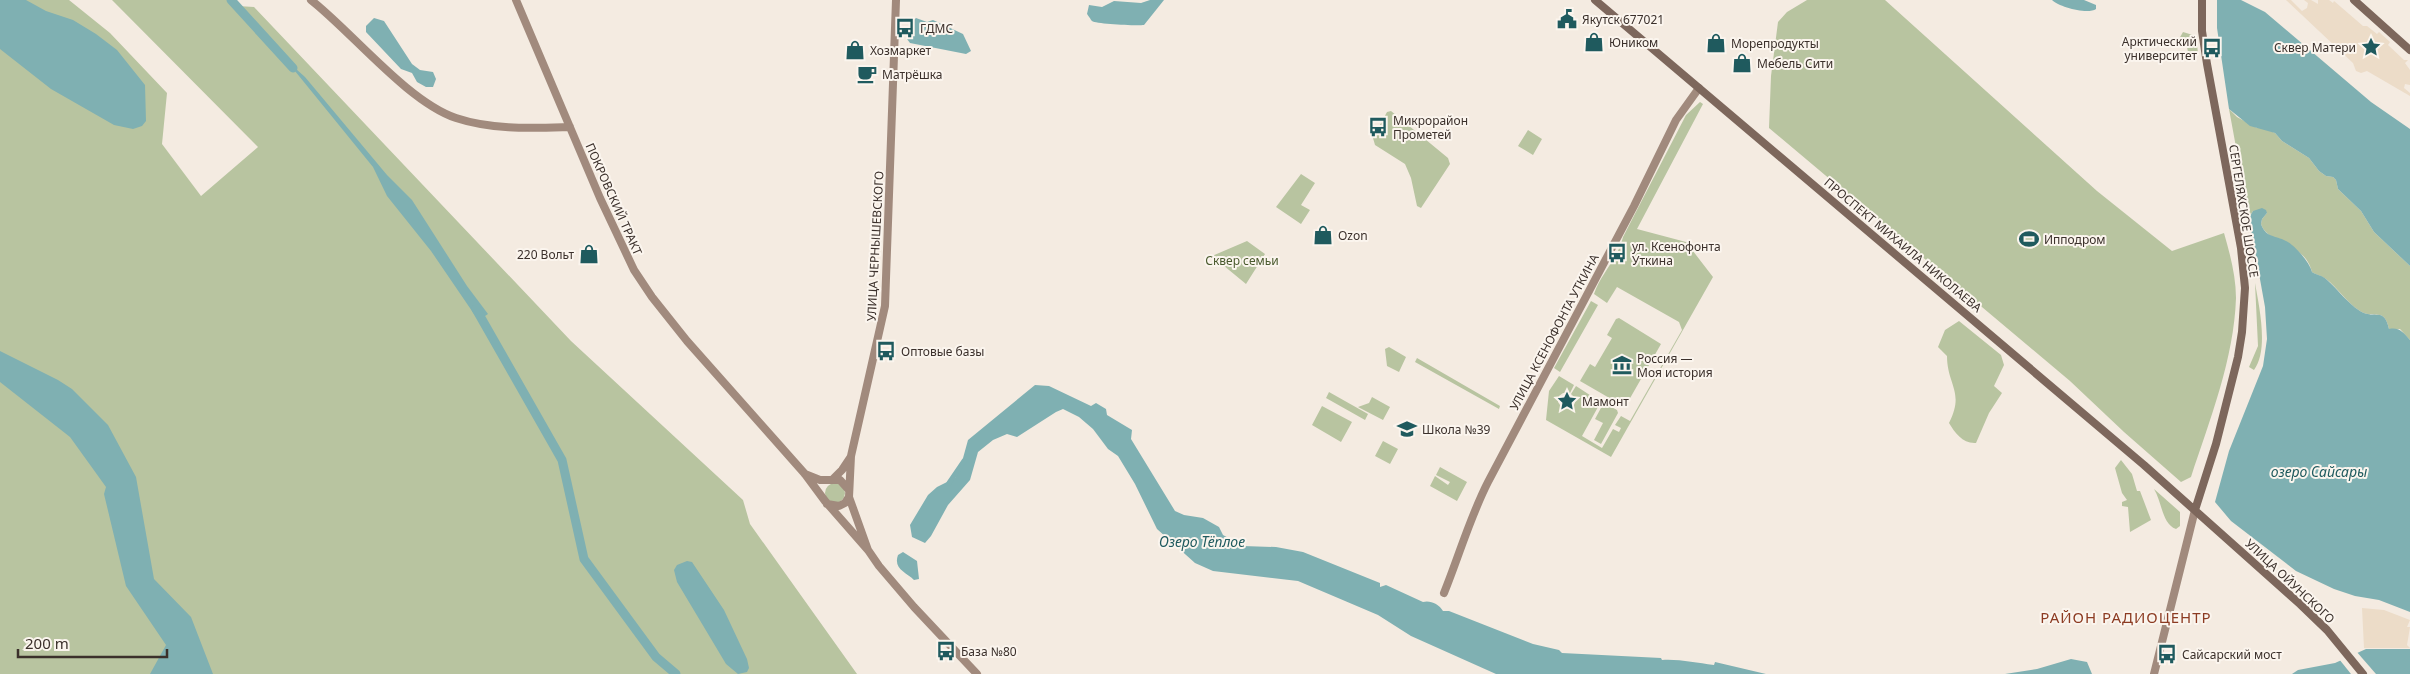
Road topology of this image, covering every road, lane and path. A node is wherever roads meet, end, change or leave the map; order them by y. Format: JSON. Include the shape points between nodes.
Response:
{"nodes":[{"id":1,"x":311,"y":0,"type":"edge"},
{"id":2,"x":516,"y":0,"type":"edge"},
{"id":3,"x":896,"y":0,"type":"edge"},
{"id":4,"x":1595,"y":0,"type":"edge"},
{"id":5,"x":2202,"y":0,"type":"edge"},
{"id":6,"x":2354,"y":0,"type":"edge"},
{"id":7,"x":2410,"y":50,"type":"edge"},
{"id":8,"x":1699,"y":88,"type":"junction"},
{"id":9,"x":570,"y":127,"type":"junction"},
{"id":10,"x":851,"y":456,"type":"junction"},
{"id":11,"x":805,"y":474,"type":"junction"},
{"id":12,"x":830,"y":481,"type":"junction"},
{"id":13,"x":849,"y":494,"type":"junction"},
{"id":14,"x":825,"y":501,"type":"junction"},
{"id":15,"x":2195,"y":510,"type":"junction"},
{"id":16,"x":868,"y":550,"type":"junction"},
{"id":17,"x":1444,"y":593,"type":"dead end"},
{"id":18,"x":977,"y":674,"type":"edge"},
{"id":19,"x":2154,"y":674,"type":"edge"},
{"id":20,"x":2363,"y":674,"type":"edge"}],
"edges":[{"from":1,"to":9,"type":"main road","via":[[418,96],[455,118],[501,127]]},
{"from":2,"to":9,"type":"main road","name":"ПОКРОВСКИЙ ТРАКТ"},
{"from":3,"to":10,"type":"main road","name":"УЛИЦА ЧЕРНЫШЕВСКОГО","via":[[884,306]]},
{"from":4,"to":8,"type":"main road","name":"ПРОСПЕКТ МИХАИЛА НИКОЛАЕВА"},
{"from":5,"to":15,"type":"main road","name":"СЕРГЕЛЯХСКОЕ ШОССЕ","via":[[2202,31],[2240,248],[2244,308],[2238,357]]},
{"from":6,"to":7,"type":"main road"},
{"from":8,"to":15,"type":"main road","name":"ПРОСПЕКТ МИХАИЛА НИКОЛАЕВА"},
{"from":8,"to":17,"type":"main road","name":"УЛИЦА КСЕНОФОНТА УТКИНА","via":[[1676,120],[1485,487],[1473,511],[1468,534]]},
{"from":9,"to":11,"type":"main road","name":"ПОКРОВСКИЙ ТРАКТ","via":[[618,240],[652,298]]},
{"from":10,"to":12,"type":"main road"},
{"from":10,"to":13,"type":"main road","name":"УЛИЦА ЧЕРНЫШЕВСКОГО"},
{"from":11,"to":12,"type":"main road"},
{"from":11,"to":14,"type":"main road","name":"ПОКРОВСКИЙ ТРАКТ"},
{"from":12,"to":13,"type":"main road","via":[[843,482]]},
{"from":12,"to":14,"type":"main road","via":[[822,490]]},
{"from":13,"to":14,"type":"main road","via":[[845,503],[839,506]]},
{"from":13,"to":16,"type":"main road","name":"УЛИЦА ЧЕРНЫШЕВСКОГО"},
{"from":14,"to":16,"type":"main road","name":"ПОКРОВСКИЙ ТРАКТ"},
{"from":15,"to":19,"type":"main road"},
{"from":15,"to":20,"type":"main road","name":"УЛИЦА ОЙУНСКОГО","via":[[2327,630]]},
{"from":16,"to":18,"type":"main road","name":"УЛИЦА ЧЕРНЫШЕВСКОГО","via":[[914,607]]}]}
